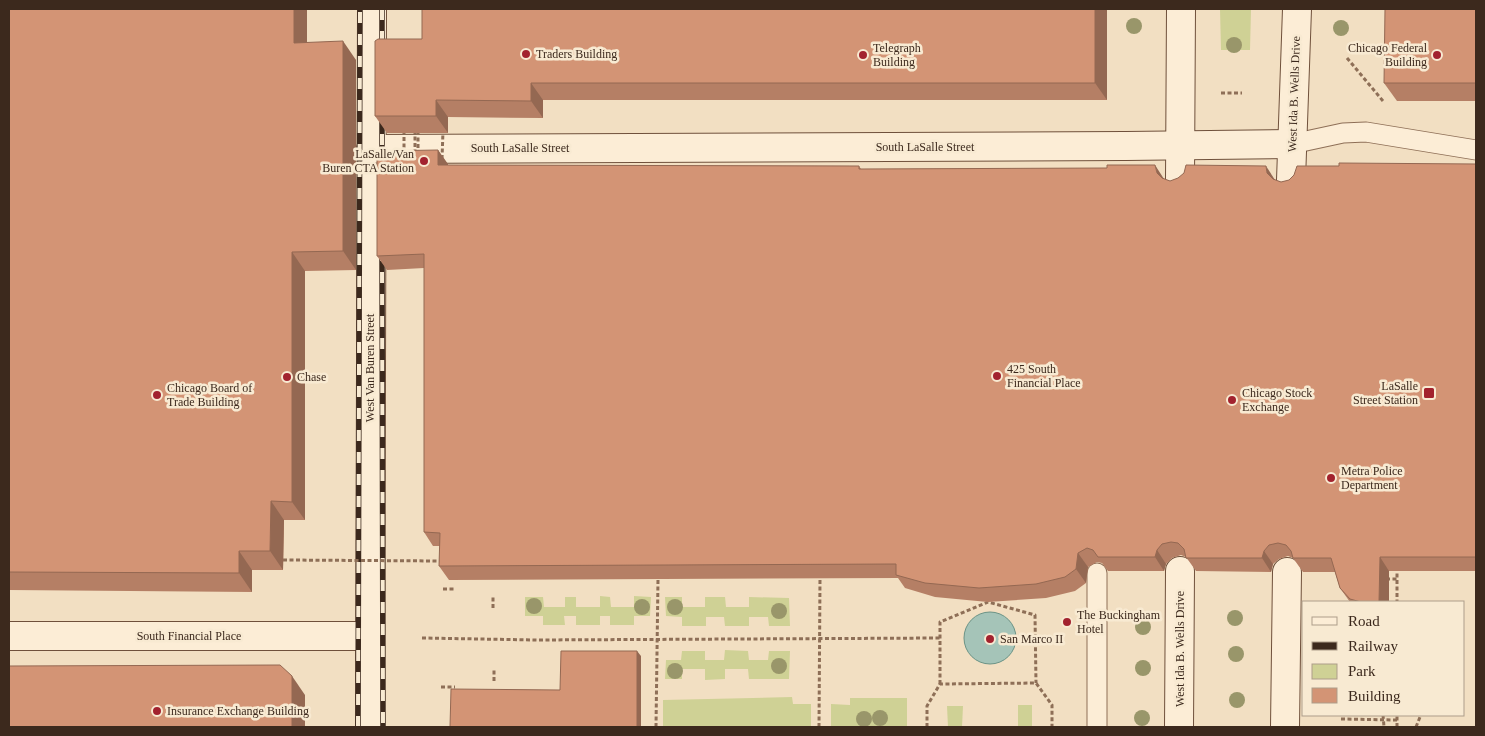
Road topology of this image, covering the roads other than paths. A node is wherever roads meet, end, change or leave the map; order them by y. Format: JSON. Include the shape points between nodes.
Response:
{"nodes":[{"id":1,"x":372,"y":9,"type":"edge"},
{"id":2,"x":1181,"y":9,"type":"edge"},
{"id":3,"x":1297,"y":9,"type":"edge"},
{"id":4,"x":1292,"y":144,"type":"junction"},
{"id":5,"x":1182,"y":145,"type":"junction"},
{"id":6,"x":1476,"y":150,"type":"edge"},
{"id":7,"x":378,"y":156,"type":"junction"},
{"id":8,"x":1180,"y":179,"type":"edge"},
{"id":9,"x":1291,"y":180,"type":"edge"},
{"id":10,"x":1180,"y":571,"type":"edge"},
{"id":11,"x":1287,"y":572,"type":"edge"},
{"id":12,"x":1097,"y":574,"type":"edge"},
{"id":13,"x":9,"y":636,"type":"edge"},
{"id":14,"x":370,"y":636,"type":"junction"},
{"id":15,"x":370,"y":727,"type":"edge"},
{"id":16,"x":1097,"y":727,"type":"edge"},
{"id":17,"x":1179,"y":727,"type":"edge"},
{"id":18,"x":1285,"y":727,"type":"edge"}],
"edges":[{"from":1,"to":7,"type":"main road","name":"West Van Buren Street"},
{"from":2,"to":5,"type":"main road"},
{"from":3,"to":4,"type":"main road","name":"West Ida B. Wells Drive"},
{"from":4,"to":5,"type":"main road","name":"South LaSalle Street"},
{"from":4,"to":6,"type":"lane","name":"South LaSalle Street","via":[[1343,133],[1366,132]]},
{"from":4,"to":9,"type":"main road","name":"West Ida B. Wells Drive"},
{"from":5,"to":7,"type":"main road","name":"South LaSalle Street"},
{"from":5,"to":8,"type":"main road"},
{"from":7,"to":14,"type":"main road","name":"West Van Buren Street"},
{"from":10,"to":17,"type":"main road","name":"West Ida B. Wells Drive"},
{"from":11,"to":18,"type":"main road"},
{"from":12,"to":16,"type":"lane"},
{"from":13,"to":14,"type":"main road","name":"South Financial Place"},
{"from":14,"to":15,"type":"main road","name":"West Van Buren Street"}]}
